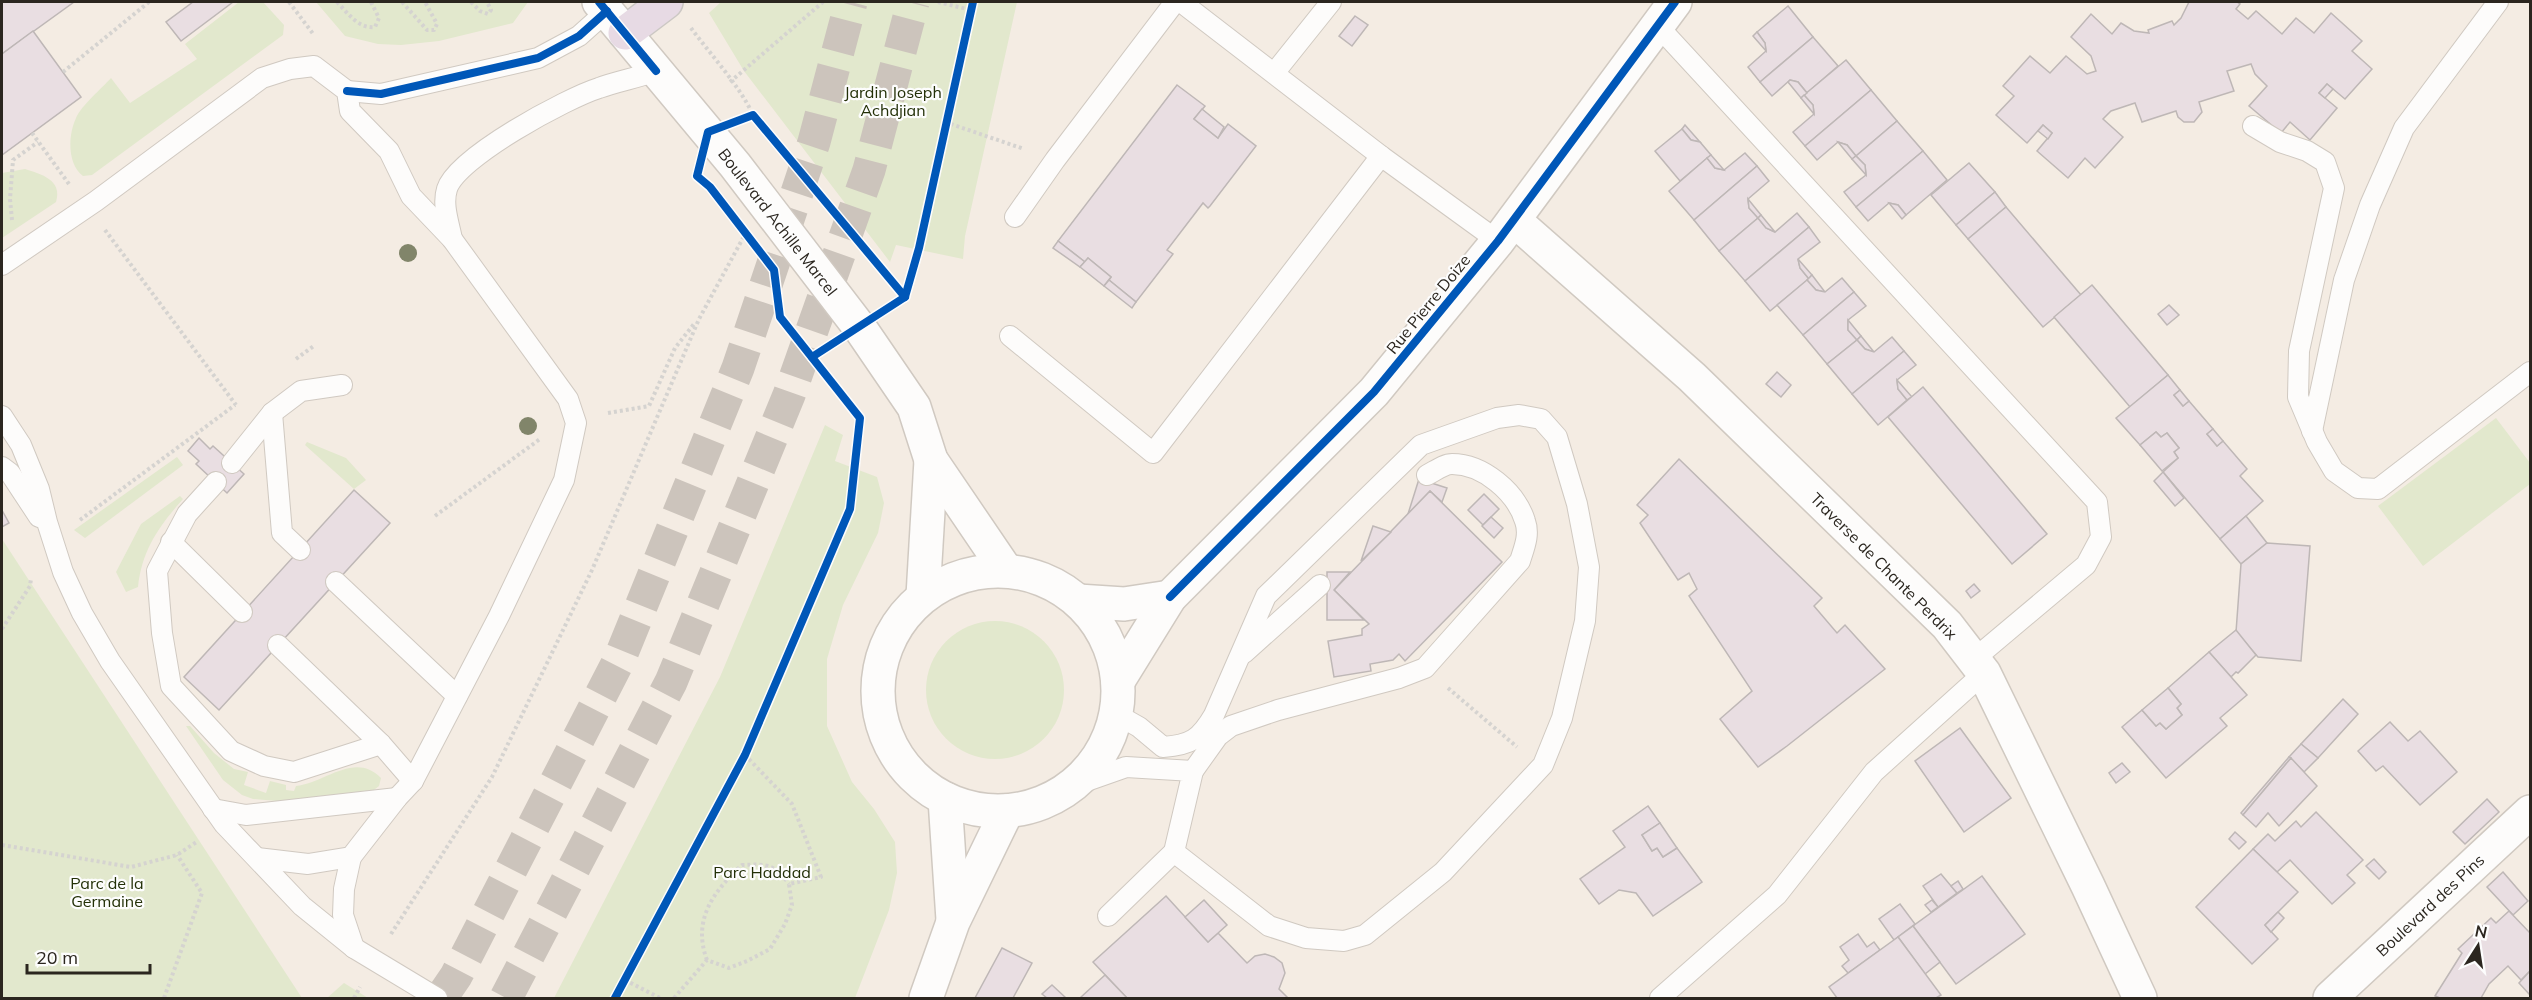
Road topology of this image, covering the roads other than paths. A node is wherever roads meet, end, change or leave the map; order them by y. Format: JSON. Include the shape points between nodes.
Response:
{"nodes":[{"id":1,"x":1175,"y":2,"type":"edge"},
{"id":2,"x":1181,"y":2,"type":"edge"},
{"id":3,"x":1331,"y":2,"type":"edge"},
{"id":4,"x":2498,"y":2,"type":"edge"},
{"id":5,"x":675,"y":10,"type":"edge"},
{"id":6,"x":1666,"y":13,"type":"edge"},
{"id":7,"x":610,"y":15,"type":"edge"},
{"id":8,"x":656,"y":71,"type":"junction"},
{"id":9,"x":1275,"y":72,"type":"junction"},
{"id":10,"x":347,"y":91,"type":"junction"},
{"id":11,"x":2253,"y":126,"type":"dead end"},
{"id":12,"x":1381,"y":156,"type":"junction"},
{"id":13,"x":1015,"y":217,"type":"dead end"},
{"id":14,"x":1506,"y":230,"type":"junction"},
{"id":15,"x":452,"y":239,"type":"junction"},
{"id":16,"x":2,"y":265,"type":"edge"},
{"id":17,"x":1010,"y":336,"type":"dead end"},
{"id":18,"x":2530,"y":372,"type":"edge"},
{"id":19,"x":342,"y":385,"type":"dead end"},
{"id":20,"x":272,"y":413,"type":"junction"},
{"id":21,"x":2,"y":416,"type":"edge"},
{"id":22,"x":2312,"y":431,"type":"junction"},
{"id":23,"x":931,"y":460,"type":"junction"},
{"id":24,"x":232,"y":463,"type":"dead end"},
{"id":25,"x":2,"y":467,"type":"edge"},
{"id":26,"x":1427,"y":475,"type":"dead end"},
{"id":27,"x":216,"y":482,"type":"dead end"},
{"id":28,"x":53,"y":540,"type":"junction"},
{"id":29,"x":171,"y":542,"type":"junction"},
{"id":30,"x":300,"y":550,"type":"dead end"},
{"id":31,"x":1005,"y":569,"type":"junction"},
{"id":32,"x":336,"y":582,"type":"dead end"},
{"id":33,"x":1320,"y":585,"type":"dead end"},
{"id":34,"x":923,"y":596,"type":"junction"},
{"id":35,"x":1170,"y":597,"type":"junction"},
{"id":36,"x":1078,"y":601,"type":"junction"},
{"id":37,"x":242,"y":612,"type":"dead end"},
{"id":38,"x":278,"y":645,"type":"dead end"},
{"id":39,"x":1240,"y":656,"type":"junction"},
{"id":40,"x":1979,"y":666,"type":"junction"},
{"id":41,"x":1118,"y":681,"type":"junction"},
{"id":42,"x":457,"y":696,"type":"junction"},
{"id":43,"x":1116,"y":714,"type":"junction"},
{"id":44,"x":381,"y":744,"type":"junction"},
{"id":45,"x":1193,"y":771,"type":"junction"},
{"id":46,"x":413,"y":781,"type":"junction"},
{"id":47,"x":1072,"y":786,"type":"junction"},
{"id":48,"x":397,"y":798,"type":"junction"},
{"id":49,"x":945,"y":799,"type":"junction"},
{"id":50,"x":1007,"y":811,"type":"junction"},
{"id":51,"x":2530,"y":812,"type":"edge"},
{"id":52,"x":218,"y":817,"type":"junction"},
{"id":53,"x":1174,"y":852,"type":"junction"},
{"id":54,"x":351,"y":857,"type":"junction"},
{"id":55,"x":257,"y":858,"type":"junction"},
{"id":56,"x":1108,"y":916,"type":"dead end"},
{"id":57,"x":953,"y":922,"type":"junction"},
{"id":58,"x":354,"y":948,"type":"junction"},
{"id":59,"x":437,"y":999,"type":"edge"},
{"id":60,"x":926,"y":999,"type":"edge"},
{"id":61,"x":1660,"y":999,"type":"edge"},
{"id":62,"x":2140,"y":999,"type":"edge"},
{"id":63,"x":2330,"y":999,"type":"edge"}],
"edges":[{"from":1,"to":13,"type":"lane"},
{"from":2,"to":9,"type":"lane"},
{"from":3,"to":9,"type":"lane"},
{"from":4,"to":22,"type":"lane","via":[[2404,128],[2370,205],[2344,280]]},
{"from":5,"to":7,"type":"highway"},
{"from":6,"to":14,"type":"main road","name":"Rue Pierre Doize"},
{"from":6,"to":40,"type":"lane","via":[[2097,502],[2101,537],[2086,564]]},
{"from":7,"to":8,"type":"main road","name":"Boulevard Achille Marcel"},
{"from":7,"to":10,"type":"lane","via":[[538,58],[381,94]]},
{"from":8,"to":15,"type":"lane","via":[[597,88],[550,109],[486,149],[455,175],[447,188],[445,204]]},
{"from":8,"to":23,"type":"main road","name":"Boulevard Achille Marcel","via":[[860,328],[914,407]]},
{"from":9,"to":12,"type":"lane"},
{"from":10,"to":15,"type":"lane","via":[[350,111],[389,151],[411,196]]},
{"from":10,"to":16,"type":"lane","via":[[314,66],[262,78]]},
{"from":11,"to":22,"type":"lane","via":[[2325,162],[2334,188],[2299,351],[2298,397]]},
{"from":12,"to":14,"type":"lane"},
{"from":12,"to":17,"type":"lane","via":[[1153,453]]},
{"from":14,"to":35,"type":"main road","name":"Rue Pierre Doize","via":[[1374,392]]},
{"from":14,"to":40,"type":"main road","name":"Traverse de Chante Perdrix","via":[[1692,377],[1947,625]]},
{"from":15,"to":42,"type":"lane","via":[[568,399],[576,423],[564,480]]},
{"from":18,"to":22,"type":"lane","via":[[2378,489],[2358,488],[2334,471]]},
{"from":19,"to":20,"type":"lane","via":[[302,391]]},
{"from":20,"to":24,"type":"lane"},
{"from":20,"to":30,"type":"lane","via":[[282,532]]},
{"from":21,"to":28,"type":"lane","via":[[21,445],[39,489]]},
{"from":23,"to":31,"type":"main road","name":"Boulevard Achille Marcel"},
{"from":23,"to":34,"type":"main road","name":"Boulevard Achille Marcel"},
{"from":25,"to":28,"type":"lane","via":[[28,497]]},
{"from":26,"to":45,"type":"lane","via":[[1450,464],[1474,466],[1494,479],[1526,521],[1527,542],[1520,561],[1425,668],[1231,726],[1218,736]]},
{"from":27,"to":29,"type":"lane","via":[[187,514]]},
{"from":28,"to":52,"type":"lane","via":[[82,613],[110,661]]},
{"from":29,"to":37,"type":"lane"},
{"from":29,"to":44,"type":"lane","via":[[158,572],[171,686],[231,751],[264,766],[294,772]]},
{"from":31,"to":34,"type":"main road","via":[[962,576]]},
{"from":31,"to":36,"type":"main road","via":[[1053,584]]},
{"from":32,"to":42,"type":"lane"},
{"from":33,"to":39,"type":"lane"},
{"from":34,"to":49,"type":"main road","via":[[887,644],[878,679],[880,716],[893,750],[915,778]]},
{"from":35,"to":36,"type":"main road","via":[[1124,604]]},
{"from":35,"to":41,"type":"main road","name":"Rue Pierre Doize"},
{"from":36,"to":41,"type":"main road","via":[[1106,637]]},
{"from":38,"to":44,"type":"lane"},
{"from":39,"to":43,"type":"lane","via":[[1205,731],[1184,746],[1163,747]]},
{"from":39,"to":53,"type":"lane","via":[[1266,596],[1421,445],[1497,418],[1519,415],[1541,419],[1557,437],[1577,504],[1589,567],[1585,621],[1562,717],[1543,765],[1443,872],[1365,935],[1344,941],[1306,938],[1269,926]]},
{"from":40,"to":61,"type":"lane","via":[[1874,772],[1776,895]]},
{"from":40,"to":62,"type":"main road","name":"Traverse de Chante Perdrix"},
{"from":41,"to":43,"type":"main road"},
{"from":42,"to":46,"type":"lane"},
{"from":43,"to":47,"type":"main road","via":[[1108,741],[1092,766]]},
{"from":44,"to":46,"type":"lane"},
{"from":45,"to":47,"type":"lane","via":[[1126,767]]},
{"from":45,"to":53,"type":"lane"},
{"from":46,"to":48,"type":"lane"},
{"from":47,"to":50,"type":"main road","via":[[1041,803]]},
{"from":48,"to":52,"type":"lane"},
{"from":48,"to":54,"type":"lane"},
{"from":49,"to":50,"type":"main road","via":[[975,809]]},
{"from":49,"to":57,"type":"main road"},
{"from":50,"to":57,"type":"main road"},
{"from":51,"to":63,"type":"main road","name":"Boulevard des Pins"},
{"from":52,"to":55,"type":"lane"},
{"from":53,"to":56,"type":"lane"},
{"from":54,"to":55,"type":"lane","via":[[308,864]]},
{"from":54,"to":58,"type":"lane","via":[[343,915]]},
{"from":55,"to":58,"type":"lane","via":[[302,906]]},
{"from":57,"to":60,"type":"main road"},
{"from":58,"to":59,"type":"lane"}]}
